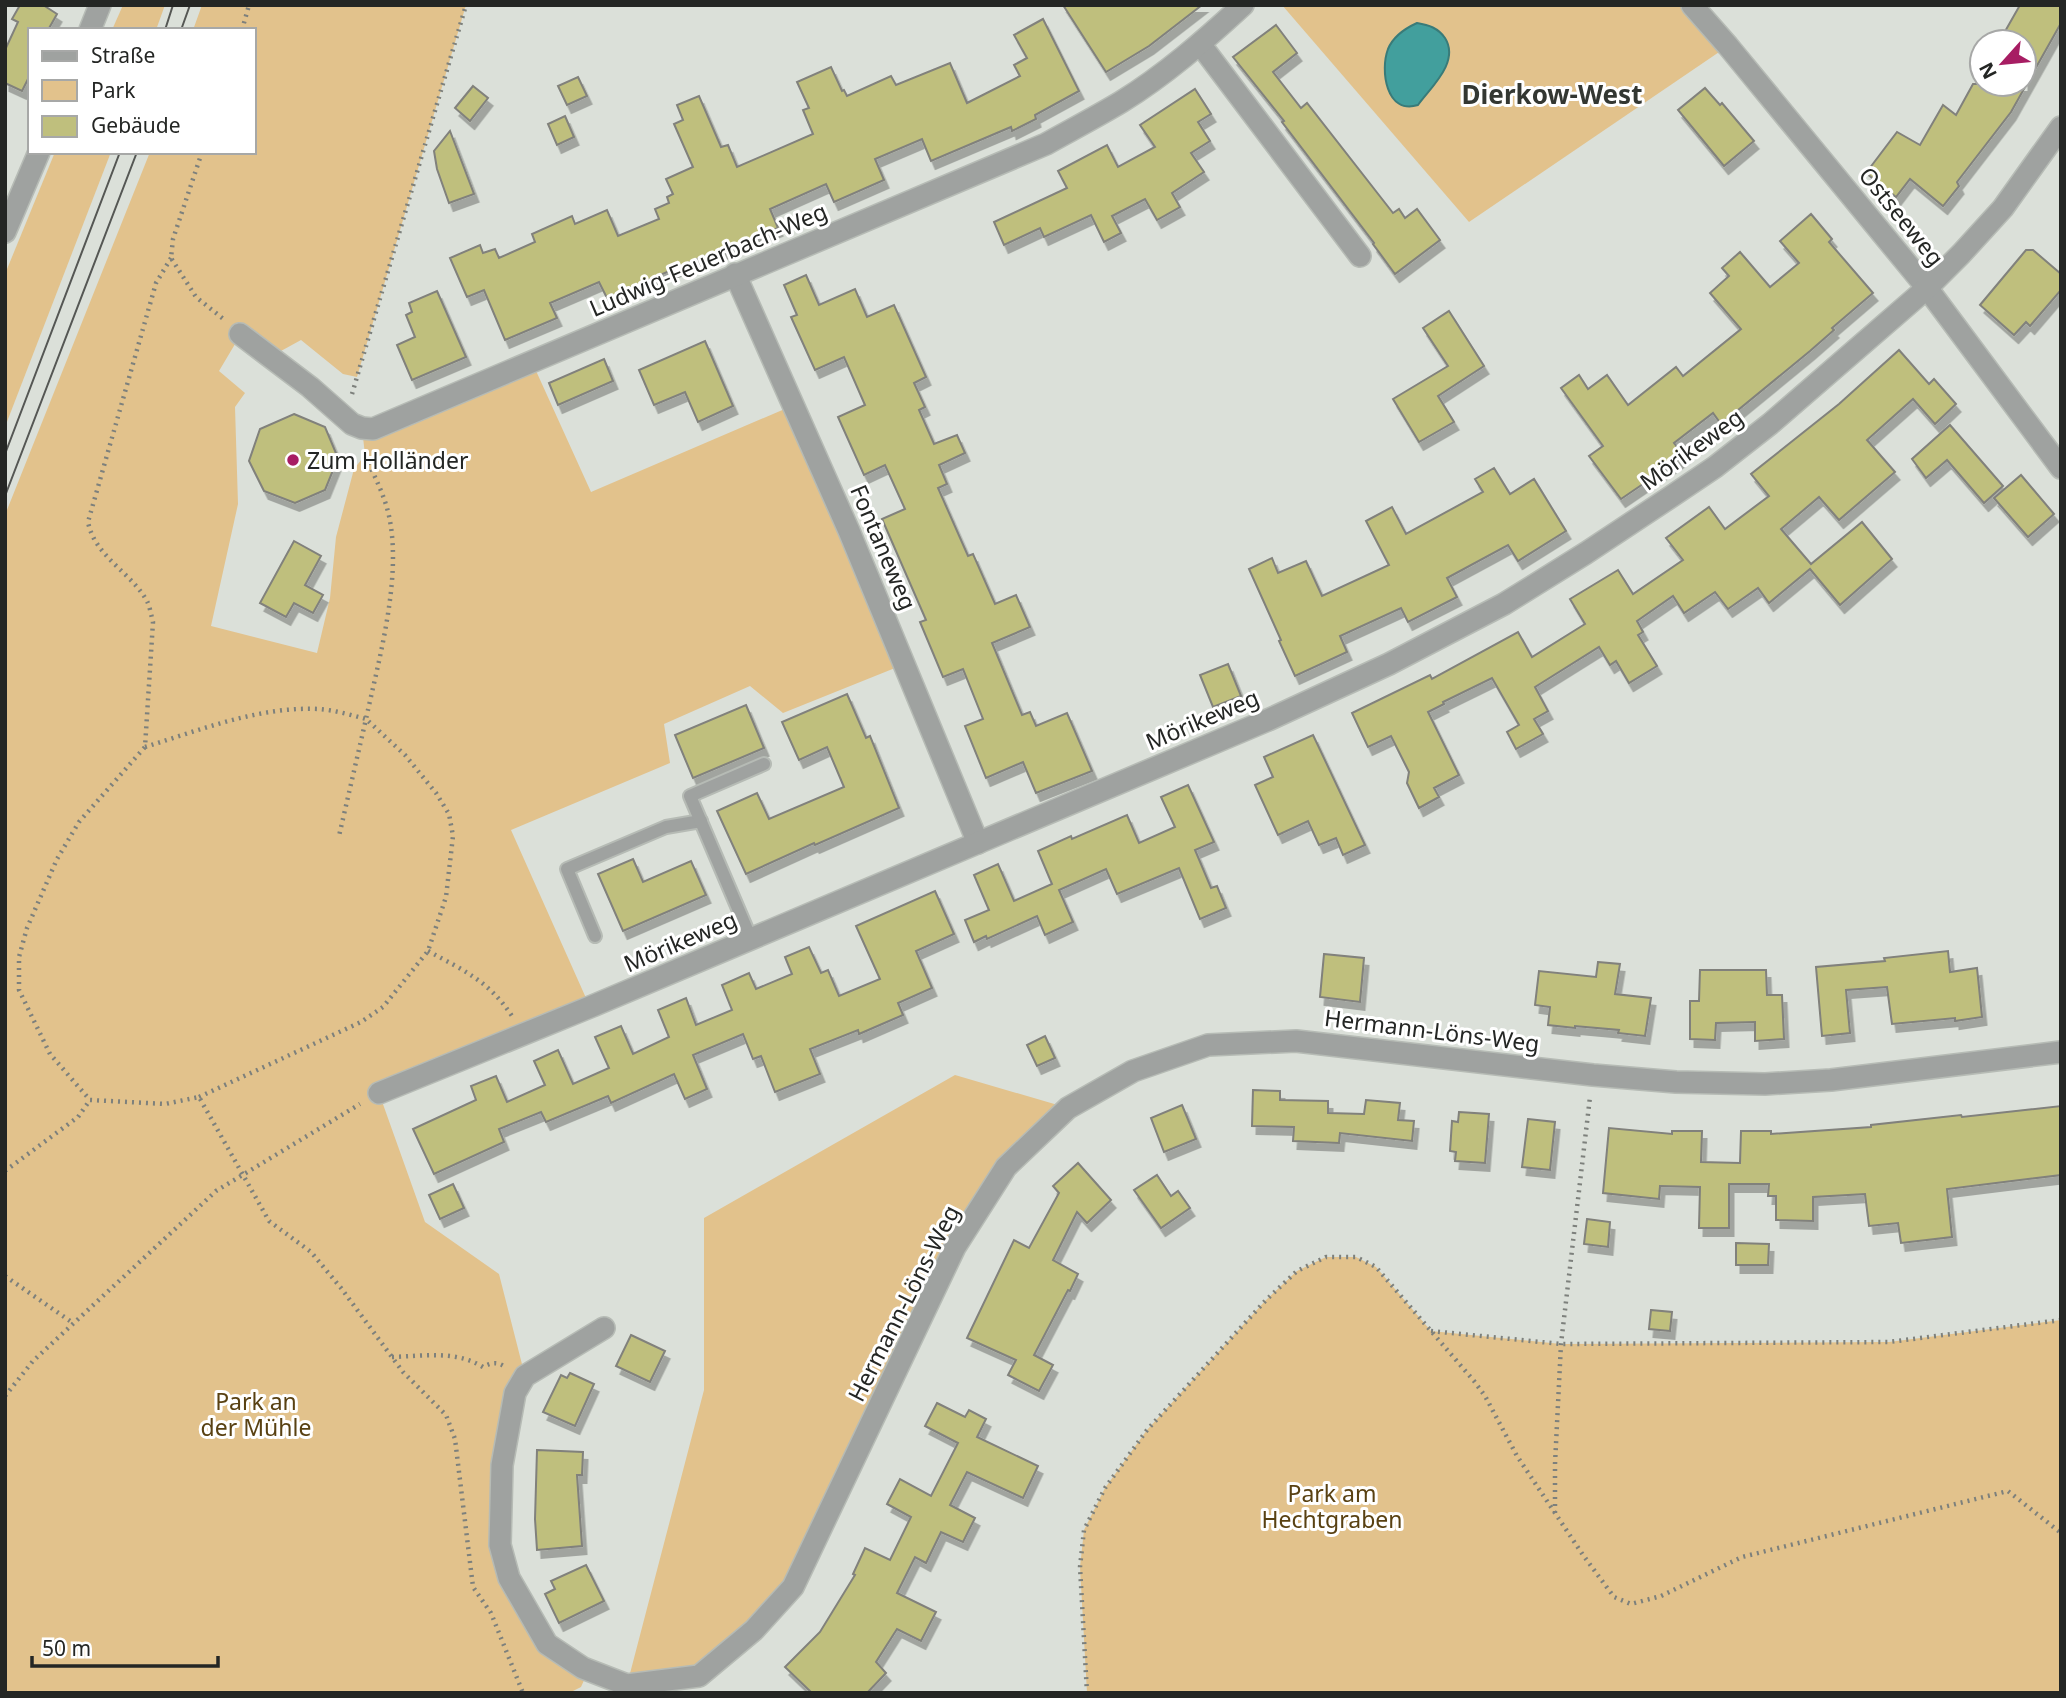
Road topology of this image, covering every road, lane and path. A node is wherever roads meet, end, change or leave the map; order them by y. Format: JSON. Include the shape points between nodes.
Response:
{"nodes":[{"id":1,"x":100,"y":5,"type":"edge"},
{"id":2,"x":249,"y":5,"type":"edge"},
{"id":3,"x":466,"y":5,"type":"edge"},
{"id":4,"x":1243,"y":5,"type":"edge"},
{"id":5,"x":1692,"y":5,"type":"edge"},
{"id":6,"x":91,"y":28,"type":"edge"},
{"id":7,"x":243,"y":28,"type":"edge"},
{"id":8,"x":1200,"y":44,"type":"junction"},
{"id":9,"x":2061,"y":127,"type":"edge"},
{"id":10,"x":38,"y":154,"type":"edge"},
{"id":11,"x":201,"y":154,"type":"edge"},
{"id":12,"x":5,"y":232,"type":"edge"},
{"id":13,"x":1360,"y":256,"type":"dead end"},
{"id":14,"x":171,"y":258,"type":"junction"},
{"id":15,"x":735,"y":274,"type":"junction"},
{"id":16,"x":1927,"y":288,"type":"junction"},
{"id":17,"x":240,"y":334,"type":"joint"},
{"id":18,"x":354,"y":423,"type":"junction"},
{"id":19,"x":2061,"y":468,"type":"edge"},
{"id":20,"x":366,"y":719,"type":"junction"},
{"id":21,"x":145,"y":747,"type":"junction"},
{"id":22,"x":764,"y":764,"type":"dead end"},
{"id":23,"x":701,"y":821,"type":"junction"},
{"id":24,"x":339,"y":836,"type":"dead end"},
{"id":25,"x":978,"y":843,"type":"junction"},
{"id":26,"x":596,"y":936,"type":"dead end"},
{"id":27,"x":751,"y":939,"type":"junction"},
{"id":28,"x":428,"y":951,"type":"junction"},
{"id":29,"x":521,"y":1036,"type":"junction"},
{"id":30,"x":2061,"y":1052,"type":"edge"},
{"id":31,"x":1593,"y":1075,"type":"junction"},
{"id":32,"x":379,"y":1093,"type":"joint"},
{"id":33,"x":199,"y":1097,"type":"junction"},
{"id":34,"x":90,"y":1100,"type":"junction"},
{"id":35,"x":5,"y":1171,"type":"edge"},
{"id":36,"x":242,"y":1175,"type":"junction"},
{"id":37,"x":5,"y":1276,"type":"edge"},
{"id":38,"x":2061,"y":1320,"type":"edge"},
{"id":39,"x":72,"y":1323,"type":"junction"},
{"id":40,"x":604,"y":1328,"type":"dead end"},
{"id":41,"x":1431,"y":1331,"type":"junction"},
{"id":42,"x":1561,"y":1344,"type":"junction"},
{"id":43,"x":391,"y":1357,"type":"junction"},
{"id":44,"x":510,"y":1371,"type":"dead end"},
{"id":45,"x":5,"y":1396,"type":"edge"},
{"id":46,"x":1555,"y":1515,"type":"junction"},
{"id":47,"x":2061,"y":1533,"type":"edge"},
{"id":48,"x":523,"y":1693,"type":"edge"},
{"id":49,"x":1087,"y":1693,"type":"edge"}],
"edges":[{"from":1,"to":6,"type":"street"},
{"from":2,"to":7,"type":"path"},
{"from":3,"to":18,"type":"path"},
{"from":4,"to":8,"type":"street","name":"Ludwig-Feuerbach-Weg"},
{"from":5,"to":16,"type":"street","name":"Ostseeweg"},
{"from":8,"to":13,"type":"street"},
{"from":8,"to":15,"type":"street","name":"Ludwig-Feuerbach-Weg","via":[[1122,101],[1046,144]]},
{"from":9,"to":16,"type":"street","name":"Mörikeweg","via":[[2003,208]]},
{"from":10,"to":12,"type":"street"},
{"from":11,"to":14,"type":"path"},
{"from":14,"to":17,"type":"path","via":[[196,297]]},
{"from":14,"to":21,"type":"path","via":[[156,284],[88,522],[99,548],[148,603],[153,622]]},
{"from":15,"to":18,"type":"street","name":"Ludwig-Feuerbach-Weg","via":[[373,429]]},
{"from":15,"to":25,"type":"street","name":"Fontaneweg","via":[[849,531]]},
{"from":16,"to":19,"type":"street","name":"Ostseeweg"},
{"from":16,"to":25,"type":"street","name":"Mörikeweg","via":[[1715,467],[1504,604],[1390,664],[1268,720]]},
{"from":17,"to":18,"type":"street"},
{"from":18,"to":20,"type":"path","via":[[385,502],[393,549]]},
{"from":20,"to":21,"type":"path","via":[[321,709],[291,709]]},
{"from":20,"to":24,"type":"path"},
{"from":20,"to":28,"type":"path","via":[[405,755],[449,814],[453,836],[446,897]]},
{"from":21,"to":34,"type":"path","via":[[79,822],[57,859],[19,957],[19,989],[50,1054]]},
{"from":22,"to":23,"type":"lane","via":[[690,796]]},
{"from":23,"to":26,"type":"lane","via":[[666,827],[567,869]]},
{"from":23,"to":27,"type":"lane"},
{"from":25,"to":27,"type":"street","name":"Mörikeweg"},
{"from":27,"to":29,"type":"street","name":"Mörikeweg"},
{"from":28,"to":29,"type":"path","via":[[479,979],[502,1000]]},
{"from":28,"to":33,"type":"path","via":[[383,1007],[361,1022]]},
{"from":29,"to":32,"type":"street","name":"Mörikeweg"},
{"from":30,"to":31,"type":"street","name":"Hermann-Löns-Weg","via":[[1765,1084]]},
{"from":31,"to":40,"type":"street","name":"Hermann-Löns-Weg","via":[[1296,1041],[1208,1045],[1133,1071],[1068,1108],[1006,1167],[955,1247],[793,1587],[754,1630],[699,1675],[627,1685],[583,1668],[547,1644],[509,1578],[500,1545],[502,1465],[516,1393],[525,1376]]},
{"from":31,"to":42,"type":"path"},
{"from":32,"to":36,"type":"path"},
{"from":33,"to":34,"type":"path","via":[[165,1104]]},
{"from":33,"to":36,"type":"path"},
{"from":34,"to":35,"type":"path","via":[[78,1117]]},
{"from":36,"to":39,"type":"path","via":[[216,1191]]},
{"from":36,"to":43,"type":"path","via":[[269,1222],[312,1252]]},
{"from":37,"to":39,"type":"path"},
{"from":38,"to":42,"type":"path","via":[[1889,1342]]},
{"from":39,"to":45,"type":"path"},
{"from":41,"to":42,"type":"path"},
{"from":41,"to":46,"type":"path","via":[[1485,1396]]},
{"from":41,"to":49,"type":"path","via":[[1376,1266],[1356,1257],[1326,1257],[1297,1272],[1266,1300],[1147,1430],[1105,1488],[1084,1530],[1080,1567]]},
{"from":42,"to":46,"type":"path"},
{"from":43,"to":44,"type":"path","via":[[456,1355],[483,1367],[500,1363]]},
{"from":43,"to":48,"type":"path","via":[[446,1415],[455,1439],[472,1587],[491,1613]]},
{"from":46,"to":47,"type":"path","via":[[1614,1597],[1631,1604],[1661,1596],[1742,1557],[2008,1491]]}]}
